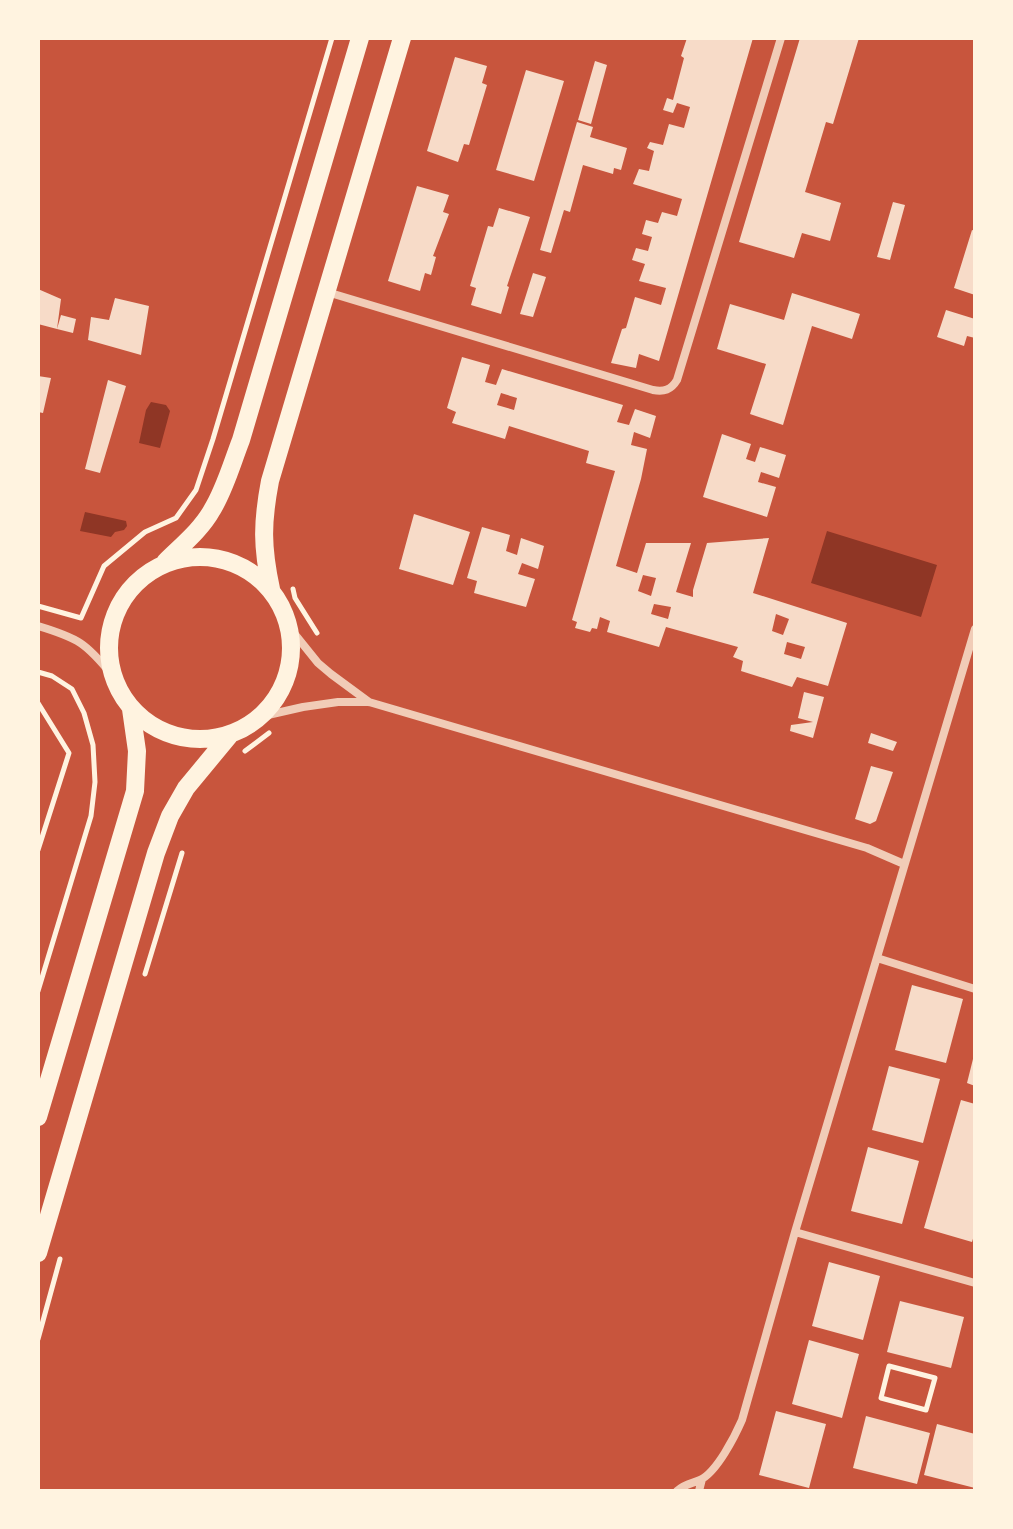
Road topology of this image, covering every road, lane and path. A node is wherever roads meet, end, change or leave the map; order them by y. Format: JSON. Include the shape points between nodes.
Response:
{"nodes":[{"id":1,"x":332,"y":38,"type":"edge"},
{"id":2,"x":360,"y":38,"type":"edge"},
{"id":3,"x":402,"y":38,"type":"edge"},
{"id":4,"x":781,"y":38,"type":"edge"},
{"id":5,"x":326,"y":291,"type":"junction"},
{"id":6,"x":164,"y":563,"type":"junction"},
{"id":7,"x":292,"y":583,"type":"dead end"},
{"id":8,"x":271,"y":589,"type":"junction"},
{"id":9,"x":38,"y":606,"type":"edge"},
{"id":10,"x":38,"y":626,"type":"edge"},
{"id":11,"x":289,"y":627,"type":"junction"},
{"id":12,"x":975,"y":629,"type":"edge"},
{"id":13,"x":324,"y":640,"type":"dead end"},
{"id":14,"x":38,"y":672,"type":"edge"},
{"id":15,"x":112,"y":675,"type":"junction"},
{"id":16,"x":369,"y":702,"type":"junction"},
{"id":17,"x":38,"y":703,"type":"edge"},
{"id":18,"x":131,"y":709,"type":"junction"},
{"id":19,"x":265,"y":724,"type":"junction"},
{"id":20,"x":229,"y":736,"type":"junction"},
{"id":21,"x":239,"y":757,"type":"dead end"},
{"id":22,"x":184,"y":845,"type":"dead end"},
{"id":23,"x":38,"y":850,"type":"edge"},
{"id":24,"x":904,"y":864,"type":"junction"},
{"id":25,"x":877,"y":958,"type":"junction"},
{"id":26,"x":143,"y":982,"type":"dead end"},
{"id":27,"x":975,"y":989,"type":"edge"},
{"id":28,"x":38,"y":991,"type":"edge"},
{"id":29,"x":39,"y":1110,"type":"edge"},
{"id":30,"x":795,"y":1232,"type":"junction"},
{"id":31,"x":38,"y":1253,"type":"edge"},
{"id":32,"x":62,"y":1254,"type":"dead end"},
{"id":33,"x":975,"y":1283,"type":"edge"},
{"id":34,"x":38,"y":1339,"type":"edge"},
{"id":35,"x":935,"y":1378,"type":"joint"},
{"id":36,"x":702,"y":1479,"type":"junction"},
{"id":37,"x":677,"y":1491,"type":"edge"},
{"id":38,"x":699,"y":1491,"type":"edge"}],
"edges":[{"from":1,"to":9,"type":"path","via":[[196,490],[176,518],[145,532],[104,566],[81,618]]},
{"from":2,"to":6,"type":"highway","via":[[227,480],[211,512]]},
{"from":3,"to":5,"type":"highway"},
{"from":4,"to":5,"type":"street","via":[[677,380],[667,390]]},
{"from":5,"to":8,"type":"highway","via":[[263,516]]},
{"from":6,"to":8,"type":"highway","via":[[198,555],[221,557],[252,572]]},
{"from":6,"to":15,"type":"highway","via":[[132,585],[114,615],[108,646]]},
{"from":7,"to":13,"type":"path","via":[[295,598]]},
{"from":8,"to":11,"type":"highway"},
{"from":10,"to":15,"type":"street","via":[[78,640]]},
{"from":11,"to":16,"type":"street","via":[[318,663]]},
{"from":11,"to":19,"type":"highway","via":[[289,673]]},
{"from":12,"to":24,"type":"street"},
{"from":14,"to":28,"type":"path","via":[[72,689],[93,745],[95,782],[91,816]]},
{"from":15,"to":18,"type":"highway"},
{"from":16,"to":19,"type":"street","via":[[303,707]]},
{"from":16,"to":24,"type":"street","via":[[867,848]]},
{"from":17,"to":23,"type":"path","via":[[69,753]]},
{"from":18,"to":20,"type":"highway","via":[[167,734],[201,740]]},
{"from":18,"to":29,"type":"highway","via":[[135,791]]},
{"from":19,"to":20,"type":"highway"},
{"from":19,"to":21,"type":"path"},
{"from":20,"to":31,"type":"highway","via":[[186,788],[156,853]]},
{"from":22,"to":26,"type":"path"},
{"from":24,"to":25,"type":"street"},
{"from":25,"to":27,"type":"street"},
{"from":25,"to":30,"type":"street"},
{"from":30,"to":33,"type":"street"},
{"from":30,"to":36,"type":"street","via":[[742,1420],[726,1452]]},
{"from":32,"to":34,"type":"path"},
{"from":35,"to":35,"type":"path","via":[[926,1410],[881,1398],[889,1366]]},
{"from":36,"to":37,"type":"street"},
{"from":36,"to":38,"type":"street"}]}
